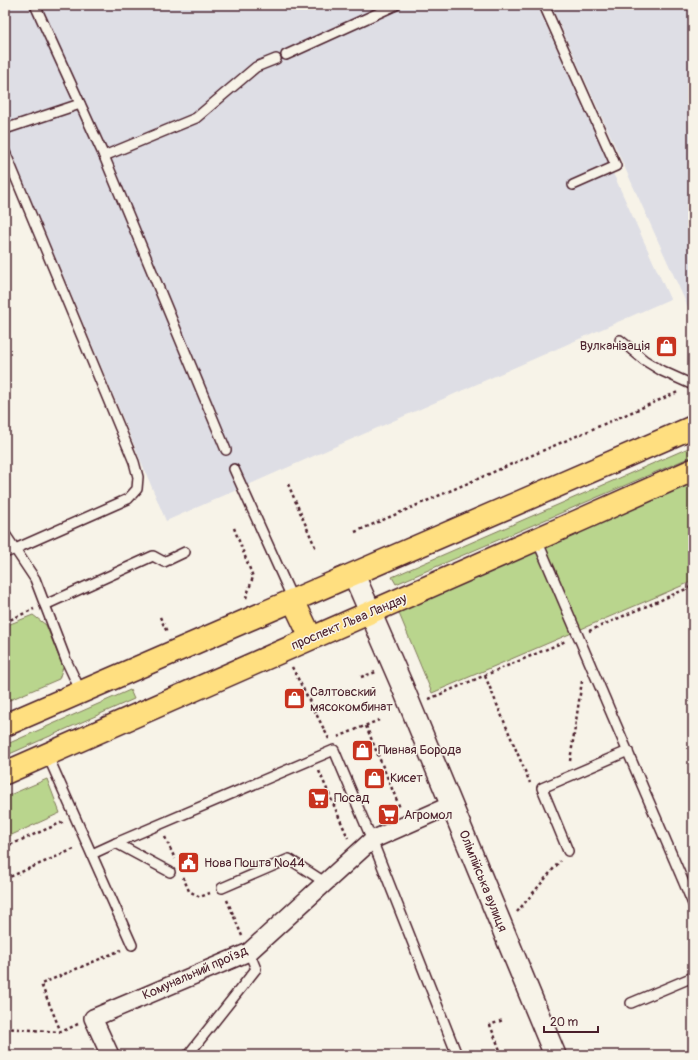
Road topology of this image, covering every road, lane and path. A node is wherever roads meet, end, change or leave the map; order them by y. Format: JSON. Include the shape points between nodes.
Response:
{"nodes":[{"id":1,"x":35,"y":5,"type":"edge"},
{"id":2,"x":396,"y":5,"type":"edge"},
{"id":3,"x":544,"y":5,"type":"edge"},
{"id":4,"x":286,"y":54,"type":"dead end"},
{"id":5,"x":276,"y":59,"type":"dead end"},
{"id":6,"x":80,"y":104,"type":"junction"},
{"id":7,"x":5,"y":129,"type":"edge"},
{"id":8,"x":5,"y":152,"type":"edge"},
{"id":9,"x":104,"y":156,"type":"junction"},
{"id":10,"x":573,"y":185,"type":"dead end"},
{"id":11,"x":620,"y":340,"type":"dead end"},
{"id":12,"x":693,"y":385,"type":"edge"},
{"id":13,"x":680,"y":391,"type":"dead end"},
{"id":14,"x":693,"y":427,"type":"edge"},
{"id":15,"x":226,"y":450,"type":"dead end"},
{"id":16,"x":234,"y":469,"type":"dead end"},
{"id":17,"x":693,"y":470,"type":"edge"},
{"id":18,"x":288,"y":484,"type":"dead end"},
{"id":19,"x":234,"y":528,"type":"dead end"},
{"id":20,"x":355,"y":532,"type":"dead end"},
{"id":21,"x":5,"y":534,"type":"edge"},
{"id":22,"x":537,"y":540,"type":"junction"},
{"id":23,"x":15,"y":549,"type":"junction"},
{"id":24,"x":316,"y":549,"type":"dead end"},
{"id":25,"x":185,"y":552,"type":"dead end"},
{"id":26,"x":5,"y":553,"type":"edge"},
{"id":27,"x":354,"y":575,"type":"junction"},
{"id":28,"x":693,"y":586,"type":"edge"},
{"id":29,"x":240,"y":600,"type":"dead end"},
{"id":30,"x":293,"y":600,"type":"junction"},
{"id":31,"x":45,"y":605,"type":"junction"},
{"id":32,"x":371,"y":613,"type":"junction"},
{"id":33,"x":160,"y":617,"type":"dead end"},
{"id":34,"x":5,"y":622,"type":"edge"},
{"id":35,"x":174,"y":629,"type":"dead end"},
{"id":36,"x":579,"y":636,"type":"junction"},
{"id":37,"x":311,"y":638,"type":"junction"},
{"id":38,"x":586,"y":652,"type":"junction"},
{"id":39,"x":291,"y":665,"type":"dead end"},
{"id":40,"x":382,"y":670,"type":"dead end"},
{"id":41,"x":485,"y":676,"type":"junction"},
{"id":42,"x":362,"y":678,"type":"dead end"},
{"id":43,"x":81,"y":692,"type":"junction"},
{"id":44,"x":427,"y":700,"type":"dead end"},
{"id":45,"x":379,"y":720,"type":"dead end"},
{"id":46,"x":5,"y":725,"type":"edge"},
{"id":47,"x":366,"y":726,"type":"junction"},
{"id":48,"x":337,"y":737,"type":"dead end"},
{"id":49,"x":330,"y":740,"type":"dead end"},
{"id":50,"x":628,"y":751,"type":"junction"},
{"id":51,"x":47,"y":754,"type":"junction"},
{"id":52,"x":314,"y":759,"type":"junction"},
{"id":53,"x":5,"y":773,"type":"edge"},
{"id":54,"x":567,"y":777,"type":"junction"},
{"id":55,"x":530,"y":785,"type":"dead end"},
{"id":56,"x":451,"y":805,"type":"junction"},
{"id":57,"x":75,"y":817,"type":"junction"},
{"id":58,"x":406,"y":825,"type":"junction"},
{"id":59,"x":372,"y":840,"type":"junction"},
{"id":60,"x":116,"y":843,"type":"junction"},
{"id":61,"x":87,"y":844,"type":"junction"},
{"id":62,"x":5,"y":847,"type":"edge"},
{"id":63,"x":568,"y":851,"type":"dead end"},
{"id":64,"x":92,"y":854,"type":"junction"},
{"id":65,"x":356,"y":855,"type":"junction"},
{"id":66,"x":562,"y":859,"type":"dead end"},
{"id":67,"x":170,"y":872,"type":"dead end"},
{"id":68,"x":5,"y":879,"type":"edge"},
{"id":69,"x":326,"y":883,"type":"junction"},
{"id":70,"x":222,"y":888,"type":"joint"},
{"id":71,"x":693,"y":904,"type":"edge"},
{"id":72,"x":516,"y":913,"type":"dead end"},
{"id":73,"x":132,"y":945,"type":"joint"},
{"id":74,"x":249,"y":952,"type":"junction"},
{"id":75,"x":693,"y":977,"type":"edge"},
{"id":76,"x":631,"y":1003,"type":"dead end"},
{"id":77,"x":93,"y":1018,"type":"junction"},
{"id":78,"x":503,"y":1020,"type":"dead end"},
{"id":79,"x":5,"y":1028,"type":"edge"},
{"id":80,"x":61,"y":1032,"type":"junction"},
{"id":81,"x":110,"y":1055,"type":"edge"},
{"id":82,"x":188,"y":1055,"type":"edge"},
{"id":83,"x":457,"y":1055,"type":"edge"},
{"id":84,"x":502,"y":1055,"type":"edge"},
{"id":85,"x":555,"y":1055,"type":"edge"}],
"edges":[{"from":1,"to":6,"type":"lane"},
{"from":2,"to":4,"type":"lane"},
{"from":3,"to":10,"type":"lane","via":[[616,166]]},
{"from":5,"to":9,"type":"lane","via":[[256,67],[196,118]]},
{"from":6,"to":7,"type":"lane"},
{"from":6,"to":9,"type":"lane"},
{"from":8,"to":23,"type":"lane","via":[[138,477],[137,489],[128,499]]},
{"from":9,"to":15,"type":"lane"},
{"from":11,"to":12,"type":"lane","via":[[644,360]]},
{"from":13,"to":20,"type":"path"},
{"from":14,"to":27,"type":"main road"},
{"from":16,"to":30,"type":"lane"},
{"from":17,"to":22,"type":"main road","name":"проспект Льва Ландау"},
{"from":18,"to":24,"type":"path"},
{"from":19,"to":29,"type":"path","via":[[253,577],[247,597]]},
{"from":21,"to":23,"type":"lane"},
{"from":22,"to":32,"type":"main road","name":"проспект Льва Ландау"},
{"from":22,"to":36,"type":"lane"},
{"from":23,"to":26,"type":"lane"},
{"from":23,"to":31,"type":"lane","via":[[34,579]]},
{"from":25,"to":31,"type":"lane","via":[[164,562],[153,556]]},
{"from":27,"to":30,"type":"main road"},
{"from":27,"to":32,"type":"street","name":"Олімпійська вулиця"},
{"from":28,"to":36,"type":"path"},
{"from":30,"to":37,"type":"main road"},
{"from":30,"to":43,"type":"main road"},
{"from":31,"to":34,"type":"path"},
{"from":31,"to":43,"type":"lane"},
{"from":32,"to":37,"type":"main road","name":"проспект Льва Ландау"},
{"from":32,"to":56,"type":"street","name":"Олімпійська вулиця"},
{"from":33,"to":35,"type":"path","via":[[167,632]]},
{"from":36,"to":38,"type":"lane"},
{"from":36,"to":41,"type":"path"},
{"from":37,"to":51,"type":"main road","name":"проспект Льва Ландау"},
{"from":38,"to":50,"type":"lane"},
{"from":38,"to":54,"type":"path"},
{"from":39,"to":49,"type":"path"},
{"from":40,"to":42,"type":"path"},
{"from":41,"to":44,"type":"path"},
{"from":41,"to":55,"type":"path"},
{"from":43,"to":46,"type":"main road"},
{"from":45,"to":47,"type":"path"},
{"from":47,"to":48,"type":"path"},
{"from":47,"to":58,"type":"path"},
{"from":50,"to":54,"type":"lane"},
{"from":50,"to":71,"type":"lane"},
{"from":51,"to":53,"type":"main road","name":"проспект Льва Ландау"},
{"from":51,"to":57,"type":"lane"},
{"from":52,"to":59,"type":"lane","via":[[334,750]]},
{"from":52,"to":60,"type":"lane"},
{"from":52,"to":65,"type":"path"},
{"from":54,"to":63,"type":"lane","via":[[542,788]]},
{"from":56,"to":58,"type":"street","name":"Комунальний проїзд"},
{"from":56,"to":85,"type":"street","name":"Олімпійська вулиця"},
{"from":57,"to":61,"type":"lane"},
{"from":57,"to":62,"type":"path"},
{"from":58,"to":59,"type":"street","name":"Комунальний проїзд"},
{"from":59,"to":65,"type":"street","name":"Комунальний проїзд"},
{"from":59,"to":83,"type":"lane"},
{"from":60,"to":64,"type":"lane"},
{"from":60,"to":67,"type":"lane"},
{"from":61,"to":64,"type":"lane"},
{"from":61,"to":68,"type":"path"},
{"from":64,"to":73,"type":"lane"},
{"from":65,"to":69,"type":"street","name":"Комунальний проїзд"},
{"from":66,"to":72,"type":"path"},
{"from":69,"to":70,"type":"lane","via":[[289,859]]},
{"from":69,"to":74,"type":"street","name":"Комунальний проїзд"},
{"from":70,"to":74,"type":"path"},
{"from":73,"to":80,"type":"path","via":[[41,984]]},
{"from":74,"to":77,"type":"street","name":"Комунальний проїзд"},
{"from":74,"to":82,"type":"lane","via":[[256,969]]},
{"from":75,"to":76,"type":"lane"},
{"from":77,"to":80,"type":"path"},
{"from":77,"to":81,"type":"street"},
{"from":78,"to":84,"type":"path","via":[[490,1025]]},
{"from":79,"to":80,"type":"path"}]}
